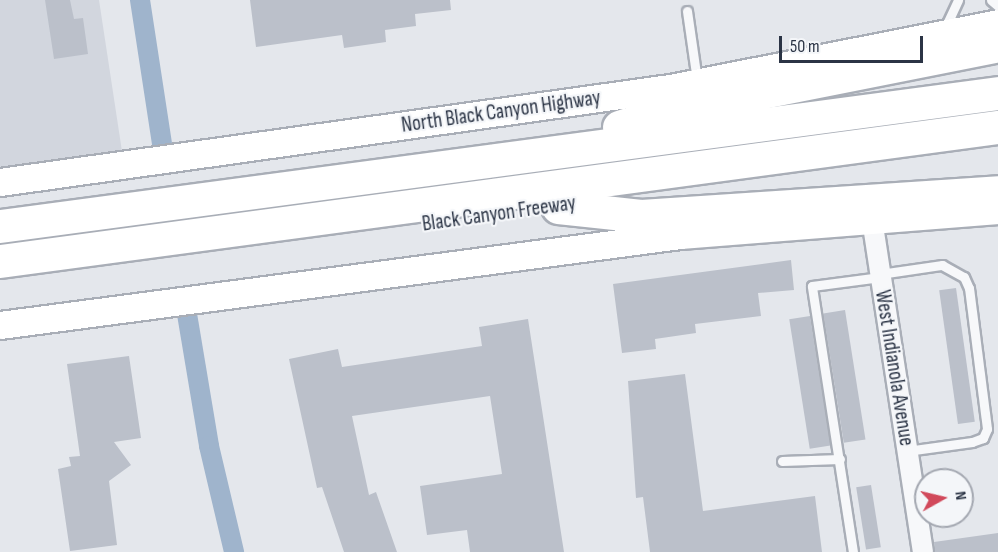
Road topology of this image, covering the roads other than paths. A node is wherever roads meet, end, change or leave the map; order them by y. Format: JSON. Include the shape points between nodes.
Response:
{"nodes":[{"id":1,"x":958,"y":0,"type":"edge"},
{"id":2,"x":991,"y":0,"type":"edge"},
{"id":3,"x":998,"y":6,"type":"edge"},
{"id":4,"x":687,"y":11,"type":"dead end"},
{"id":5,"x":998,"y":23,"type":"edge"},
{"id":6,"x":942,"y":34,"type":"junction"},
{"id":7,"x":998,"y":45,"type":"edge"},
{"id":8,"x":697,"y":82,"type":"junction"},
{"id":9,"x":998,"y":93,"type":"edge"},
{"id":10,"x":998,"y":127,"type":"edge"},
{"id":11,"x":998,"y":148,"type":"edge"},
{"id":12,"x":538,"y":153,"type":"junction"},
{"id":13,"x":0,"y":182,"type":"edge"},
{"id":14,"x":998,"y":192,"type":"edge"},
{"id":15,"x":558,"y":207,"type":"junction"},
{"id":16,"x":998,"y":210,"type":"edge"},
{"id":17,"x":872,"y":219,"type":"junction"},
{"id":18,"x":0,"y":226,"type":"edge"},
{"id":19,"x":200,"y":244,"type":"junction"},
{"id":20,"x":159,"y":250,"type":"junction"},
{"id":21,"x":0,"y":261,"type":"edge"},
{"id":22,"x":880,"y":275,"type":"junction"},
{"id":23,"x":0,"y":281,"type":"edge"},
{"id":24,"x":0,"y":325,"type":"edge"},
{"id":25,"x":907,"y":452,"type":"junction"},
{"id":26,"x":840,"y":459,"type":"junction"},
{"id":27,"x":782,"y":461,"type":"dead end"},
{"id":28,"x":854,"y":552,"type":"edge"},
{"id":29,"x":923,"y":552,"type":"edge"}],
"edges":[{"from":1,"to":6,"type":"lane"},
{"from":2,"to":3,"type":"lane"},
{"from":4,"to":8,"type":"lane"},
{"from":5,"to":6,"type":"main road","name":"North Black Canyon Highway"},
{"from":6,"to":8,"type":"main road","name":"North Black Canyon Highway"},
{"from":7,"to":12,"type":"highway","via":[[671,110]]},
{"from":8,"to":13,"type":"main road","name":"North Black Canyon Highway"},
{"from":9,"to":12,"type":"highway"},
{"from":10,"to":19,"type":"highway"},
{"from":11,"to":15,"type":"highway","name":"Black Canyon Freeway"},
{"from":12,"to":18,"type":"highway"},
{"from":14,"to":15,"type":"highway","via":[[641,216]]},
{"from":15,"to":19,"type":"highway","name":"Black Canyon Freeway"},
{"from":16,"to":17,"type":"main road"},
{"from":17,"to":22,"type":"street","name":"West Indianola Avenue"},
{"from":17,"to":24,"type":"main road","via":[[680,235]]},
{"from":19,"to":20,"type":"highway","name":"Black Canyon Freeway"},
{"from":20,"to":21,"type":"highway"},
{"from":20,"to":23,"type":"highway","name":"Black Canyon Freeway"},
{"from":22,"to":25,"type":"street","name":"West Indianola Avenue"},
{"from":22,"to":25,"type":"lane","via":[[942,266],[964,277],[969,288],[987,429],[983,438],[972,442]]},
{"from":22,"to":26,"type":"lane","via":[[812,286]]},
{"from":25,"to":29,"type":"street","name":"West Indianola Avenue"},
{"from":26,"to":27,"type":"lane"},
{"from":26,"to":28,"type":"lane"}]}
